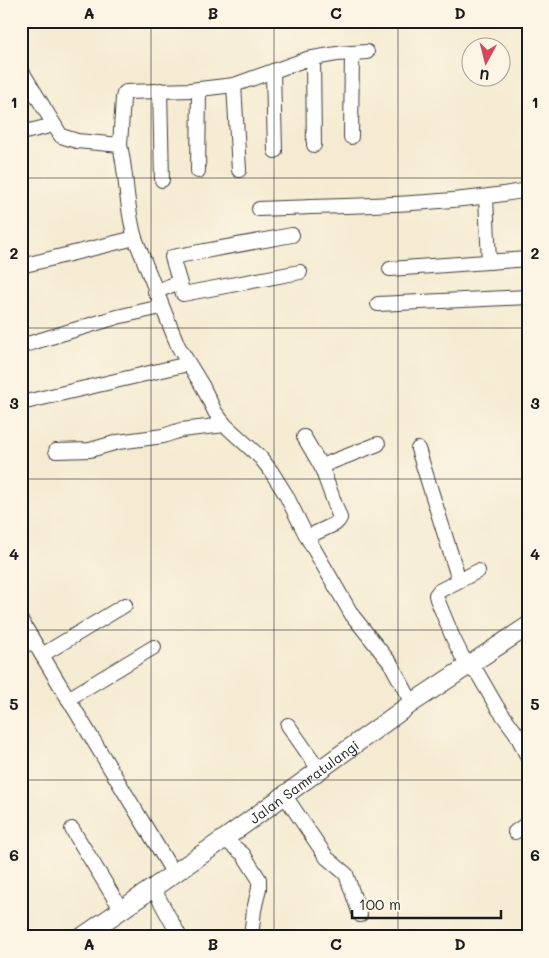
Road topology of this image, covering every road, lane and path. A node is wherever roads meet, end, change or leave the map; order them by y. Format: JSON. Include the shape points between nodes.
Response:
{"nodes":[{"id":1,"x":368,"y":52,"type":"dead end"},
{"id":2,"x":352,"y":53,"type":"junction"},
{"id":3,"x":21,"y":58,"type":"edge"},
{"id":4,"x":312,"y":58,"type":"junction"},
{"id":5,"x":21,"y":63,"type":"edge"},
{"id":6,"x":21,"y":70,"type":"edge"},
{"id":7,"x":273,"y":71,"type":"junction"},
{"id":8,"x":234,"y":84,"type":"junction"},
{"id":9,"x":199,"y":89,"type":"junction"},
{"id":10,"x":160,"y":90,"type":"junction"},
{"id":11,"x":27,"y":91,"type":"edge"},
{"id":12,"x":54,"y":124,"type":"junction"},
{"id":13,"x":21,"y":133,"type":"edge"},
{"id":14,"x":351,"y":137,"type":"dead end"},
{"id":15,"x":314,"y":144,"type":"dead end"},
{"id":16,"x":120,"y":145,"type":"junction"},
{"id":17,"x":275,"y":151,"type":"dead end"},
{"id":18,"x":239,"y":170,"type":"dead end"},
{"id":19,"x":198,"y":171,"type":"dead end"},
{"id":20,"x":162,"y":180,"type":"dead end"},
{"id":21,"x":528,"y":190,"type":"edge"},
{"id":22,"x":486,"y":197,"type":"junction"},
{"id":23,"x":259,"y":209,"type":"dead end"},
{"id":24,"x":292,"y":235,"type":"dead end"},
{"id":25,"x":134,"y":238,"type":"junction"},
{"id":26,"x":528,"y":259,"type":"edge"},
{"id":27,"x":488,"y":262,"type":"junction"},
{"id":28,"x":21,"y":266,"type":"edge"},
{"id":29,"x":390,"y":269,"type":"dead end"},
{"id":30,"x":300,"y":272,"type":"dead end"},
{"id":31,"x":179,"y":282,"type":"junction"},
{"id":32,"x":155,"y":292,"type":"junction"},
{"id":33,"x":528,"y":297,"type":"edge"},
{"id":34,"x":378,"y":304,"type":"dead end"},
{"id":35,"x":160,"y":307,"type":"junction"},
{"id":36,"x":21,"y":346,"type":"edge"},
{"id":37,"x":188,"y":364,"type":"junction"},
{"id":38,"x":21,"y":403,"type":"edge"},
{"id":39,"x":226,"y":425,"type":"junction"},
{"id":40,"x":304,"y":437,"type":"dead end"},
{"id":41,"x":378,"y":444,"type":"dead end"},
{"id":42,"x":418,"y":448,"type":"dead end"},
{"id":43,"x":56,"y":451,"type":"dead end"},
{"id":44,"x":321,"y":466,"type":"junction"},
{"id":45,"x":307,"y":537,"type":"junction"},
{"id":46,"x":478,"y":571,"type":"dead end"},
{"id":47,"x":460,"y":580,"type":"junction"},
{"id":48,"x":125,"y":605,"type":"dead end"},
{"id":49,"x":22,"y":622,"type":"edge"},
{"id":50,"x":528,"y":626,"type":"edge"},
{"id":51,"x":27,"y":644,"type":"edge"},
{"id":52,"x":154,"y":647,"type":"dead end"},
{"id":53,"x":42,"y":656,"type":"junction"},
{"id":54,"x":468,"y":666,"type":"junction"},
{"id":55,"x":68,"y":699,"type":"junction"},
{"id":56,"x":412,"y":703,"type":"junction"},
{"id":57,"x":288,"y":724,"type":"dead end"},
{"id":58,"x":528,"y":758,"type":"edge"},
{"id":59,"x":320,"y":770,"type":"junction"},
{"id":60,"x":285,"y":796,"type":"junction"},
{"id":61,"x":528,"y":823,"type":"edge"},
{"id":62,"x":72,"y":829,"type":"dead end"},
{"id":63,"x":515,"y":832,"type":"dead end"},
{"id":64,"x":224,"y":839,"type":"junction"},
{"id":65,"x":174,"y":874,"type":"junction"},
{"id":66,"x":153,"y":888,"type":"junction"},
{"id":67,"x":121,"y":909,"type":"junction"},
{"id":68,"x":360,"y":915,"type":"dead end"},
{"id":69,"x":82,"y":937,"type":"edge"},
{"id":70,"x":180,"y":937,"type":"edge"},
{"id":71,"x":251,"y":937,"type":"edge"}],
"edges":[{"from":1,"to":2,"type":"street"},
{"from":2,"to":4,"type":"street"},
{"from":2,"to":14,"type":"street"},
{"from":3,"to":5,"type":"street"},
{"from":4,"to":7,"type":"street"},
{"from":4,"to":15,"type":"street"},
{"from":6,"to":11,"type":"street"},
{"from":7,"to":8,"type":"street"},
{"from":7,"to":17,"type":"street"},
{"from":8,"to":9,"type":"street"},
{"from":8,"to":18,"type":"street"},
{"from":9,"to":10,"type":"street"},
{"from":9,"to":19,"type":"street"},
{"from":10,"to":16,"type":"street","via":[[124,94]]},
{"from":10,"to":20,"type":"street"},
{"from":11,"to":12,"type":"street"},
{"from":12,"to":13,"type":"street"},
{"from":12,"to":16,"type":"street","via":[[61,136],[70,140]]},
{"from":16,"to":25,"type":"street"},
{"from":21,"to":22,"type":"street"},
{"from":22,"to":23,"type":"street","via":[[397,205]]},
{"from":22,"to":27,"type":"street"},
{"from":24,"to":31,"type":"street","via":[[172,257]]},
{"from":25,"to":28,"type":"street"},
{"from":25,"to":32,"type":"street"},
{"from":26,"to":27,"type":"street"},
{"from":27,"to":29,"type":"street"},
{"from":30,"to":31,"type":"street","via":[[182,294]]},
{"from":31,"to":32,"type":"street"},
{"from":32,"to":35,"type":"street"},
{"from":33,"to":34,"type":"street"},
{"from":35,"to":36,"type":"street"},
{"from":35,"to":37,"type":"street"},
{"from":37,"to":38,"type":"street"},
{"from":37,"to":39,"type":"street"},
{"from":39,"to":43,"type":"street","via":[[181,430],[90,450]]},
{"from":39,"to":45,"type":"street","via":[[264,461]]},
{"from":40,"to":44,"type":"street"},
{"from":41,"to":44,"type":"street"},
{"from":42,"to":47,"type":"street"},
{"from":44,"to":45,"type":"street","via":[[340,518],[335,524]]},
{"from":45,"to":56,"type":"street","via":[[352,615],[391,664]]},
{"from":46,"to":47,"type":"street"},
{"from":47,"to":54,"type":"street","via":[[436,595],[452,638]]},
{"from":48,"to":53,"type":"street"},
{"from":49,"to":51,"type":"street"},
{"from":50,"to":54,"type":"main road","name":"Jalan Samratulangi"},
{"from":51,"to":53,"type":"street"},
{"from":52,"to":55,"type":"street"},
{"from":53,"to":55,"type":"street"},
{"from":54,"to":56,"type":"main road","name":"Jalan Samratulangi"},
{"from":54,"to":58,"type":"street","via":[[478,674]]},
{"from":55,"to":65,"type":"street"},
{"from":56,"to":59,"type":"main road","name":"Jalan Samratulangi"},
{"from":57,"to":59,"type":"street"},
{"from":59,"to":60,"type":"main road","name":"Jalan Samratulangi"},
{"from":60,"to":64,"type":"main road","name":"Jalan Samratulangi"},
{"from":60,"to":68,"type":"street","via":[[327,858],[346,874]]},
{"from":61,"to":63,"type":"street"},
{"from":62,"to":67,"type":"street"},
{"from":64,"to":65,"type":"main road","name":"Jalan Samratulangi"},
{"from":64,"to":71,"type":"street","via":[[244,854],[259,879]]},
{"from":65,"to":66,"type":"main road","name":"Jalan Samratulangi"},
{"from":66,"to":67,"type":"main road","name":"Jalan Samratulangi"},
{"from":66,"to":70,"type":"street"},
{"from":67,"to":69,"type":"main road","name":"Jalan Samratulangi"}]}
